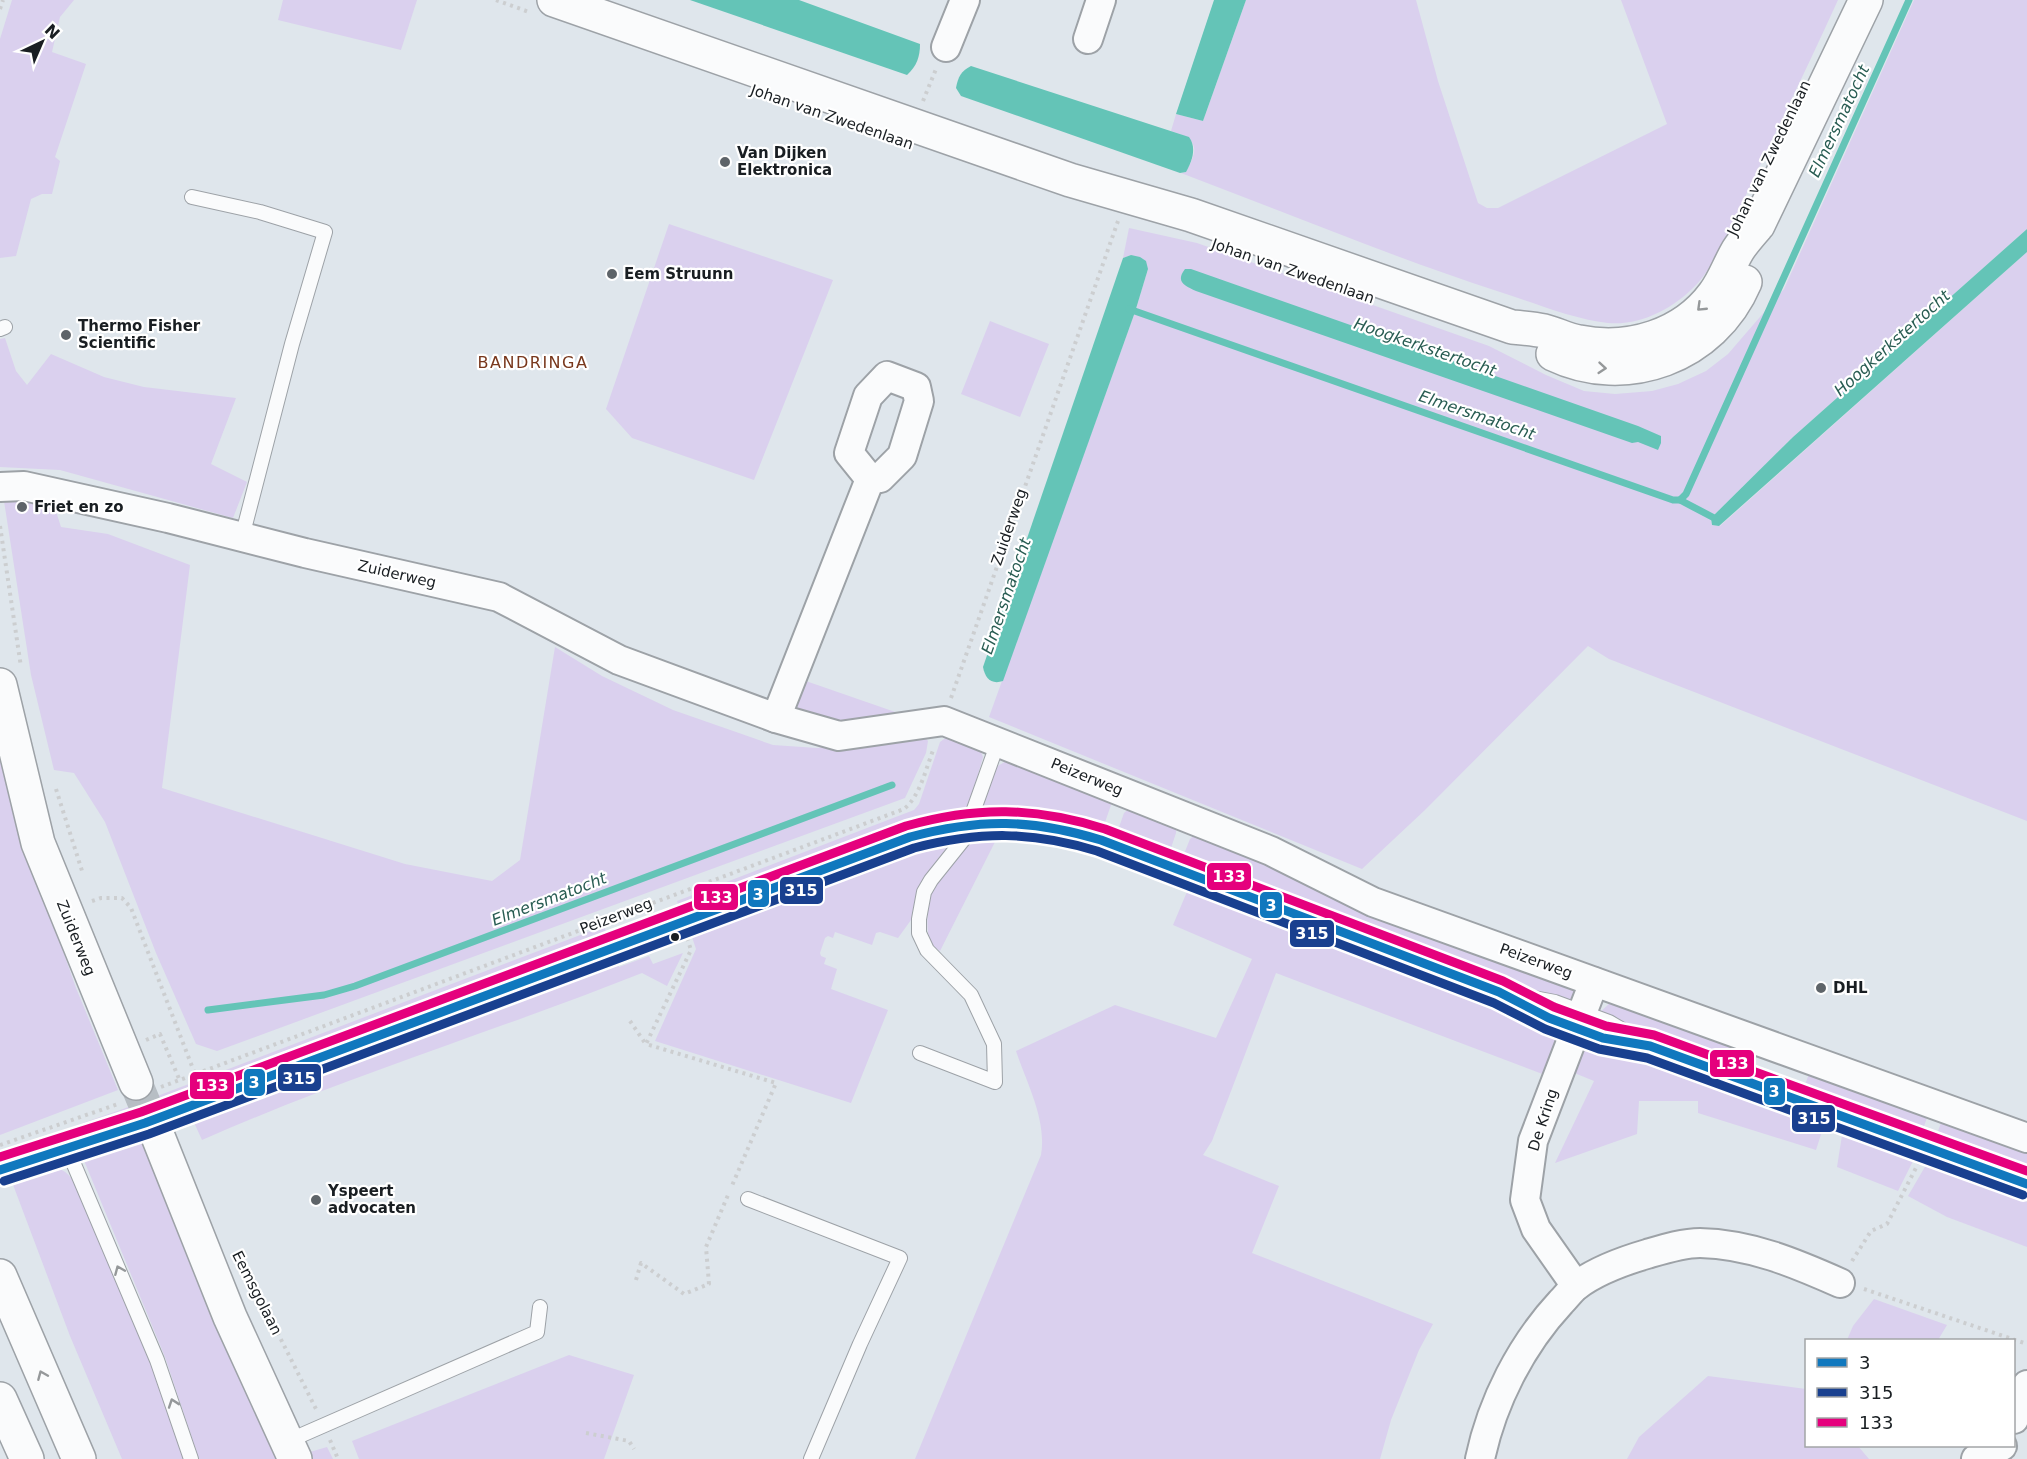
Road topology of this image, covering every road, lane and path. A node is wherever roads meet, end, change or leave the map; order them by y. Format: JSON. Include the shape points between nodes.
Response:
{"nodes":[{"id":1,"x":3,"y":0,"type":"edge"},
{"id":2,"x":496,"y":0,"type":"edge"},
{"id":3,"x":965,"y":0,"type":"edge"},
{"id":4,"x":1101,"y":0,"type":"edge"},
{"id":5,"x":1866,"y":0,"type":"edge"},
{"id":6,"x":547,"y":8,"type":"edge"},
{"id":7,"x":0,"y":9,"type":"edge"},
{"id":8,"x":1088,"y":39,"type":"dead end"},
{"id":9,"x":946,"y":47,"type":"joint"},
{"id":10,"x":921,"y":104,"type":"dead end"},
{"id":11,"x":1127,"y":196,"type":"junction"},
{"id":12,"x":192,"y":197,"type":"dead end"},
{"id":13,"x":870,"y":479,"type":"dead end"},
{"id":14,"x":0,"y":487,"type":"edge"},
{"id":15,"x":242,"y":537,"type":"junction"},
{"id":16,"x":0,"y":686,"type":"edge"},
{"id":17,"x":776,"y":718,"type":"junction"},
{"id":18,"x":944,"y":721,"type":"junction"},
{"id":19,"x":998,"y":742,"type":"junction"},
{"id":20,"x":969,"y":823,"type":"junction"},
{"id":21,"x":671,"y":895,"type":"junction"},
{"id":22,"x":92,"y":901,"type":"dead end"},
{"id":23,"x":681,"y":921,"type":"junction"},
{"id":24,"x":1594,"y":982,"type":"junction"},
{"id":25,"x":1579,"y":1020,"type":"junction"},
{"id":26,"x":630,"y":1021,"type":"dead end"},
{"id":27,"x":144,"y":1041,"type":"dead end"},
{"id":28,"x":646,"y":1044,"type":"junction"},
{"id":29,"x":920,"y":1053,"type":"dead end"},
{"id":30,"x":180,"y":1080,"type":"dead end"},
{"id":31,"x":136,"y":1083,"type":"tunnel mouth"},
{"id":32,"x":88,"y":1115,"type":"dead end"},
{"id":33,"x":157,"y":1134,"type":"tunnel mouth"},
{"id":34,"x":2027,"y":1138,"type":"edge"},
{"id":35,"x":0,"y":1144,"type":"edge"},
{"id":36,"x":1925,"y":1146,"type":"junction"},
{"id":37,"x":67,"y":1148,"type":"junction"},
{"id":38,"x":0,"y":1170,"type":"edge"},
{"id":39,"x":2026,"y":1183,"type":"edge"},
{"id":40,"x":748,"y":1199,"type":"dead end"},
{"id":41,"x":232,"y":1243,"type":"dead end"},
{"id":42,"x":0,"y":1276,"type":"edge"},
{"id":43,"x":636,"y":1280,"type":"dead end"},
{"id":44,"x":1840,"y":1283,"type":"junction"},
{"id":45,"x":1576,"y":1286,"type":"junction"},
{"id":46,"x":540,"y":1307,"type":"dead end"},
{"id":47,"x":2012,"y":1339,"type":"edge"},
{"id":48,"x":2027,"y":1385,"type":"edge"},
{"id":49,"x":0,"y":1399,"type":"edge"},
{"id":50,"x":2015,"y":1414,"type":"edge"},
{"id":51,"x":323,"y":1425,"type":"junction"},
{"id":52,"x":586,"y":1433,"type":"dead end"},
{"id":53,"x":2000,"y":1447,"type":"edge"},
{"id":54,"x":634,"y":1449,"type":"dead end"},
{"id":55,"x":292,"y":1450,"type":"edge"},
{"id":56,"x":27,"y":1459,"type":"edge"},
{"id":57,"x":79,"y":1459,"type":"edge"},
{"id":58,"x":191,"y":1459,"type":"edge"},
{"id":59,"x":338,"y":1459,"type":"edge"},
{"id":60,"x":811,"y":1459,"type":"edge"},
{"id":61,"x":1480,"y":1459,"type":"edge"},
{"id":62,"x":1976,"y":1459,"type":"edge"}],
"edges":[{"from":1,"to":7,"type":"path"},
{"from":2,"to":6,"type":"path"},
{"from":3,"to":9,"type":"street"},
{"from":4,"to":8,"type":"street"},
{"from":5,"to":11,"type":"main road","name":"Johan van Zwedenlaan","via":[[1758,225],[1738,249],[1723,282],[1686,321],[1653,338],[1596,345],[1512,327]]},
{"from":6,"to":11,"type":"main road","name":"Johan van Zwedenlaan"},
{"from":9,"to":10,"type":"path"},
{"from":11,"to":18,"type":"path","name":"Zuiderweg"},
{"from":12,"to":15,"type":"lane","via":[[325,232]]},
{"from":13,"to":17,"type":"street"},
{"from":14,"to":15,"type":"street","name":"Zuiderweg","via":[[24,486]]},
{"from":15,"to":17,"type":"street","name":"Zuiderweg","via":[[499,597],[619,660]]},
{"from":16,"to":31,"type":"main road","name":"Zuiderweg","via":[[38,843]]},
{"from":17,"to":18,"type":"street","name":"Zuiderweg","via":[[839,736]]},
{"from":18,"to":19,"type":"street","name":"Peizerweg"},
{"from":18,"to":21,"type":"path","name":"Peizerweg","via":[[917,794],[904,809]]},
{"from":19,"to":20,"type":"lane"},
{"from":19,"to":24,"type":"street","name":"Peizerweg","via":[[1271,851],[1373,902]]},
{"from":20,"to":23,"type":"lane","name":"Peizerweg","via":[[910,837]]},
{"from":20,"to":25,"type":"lane","name":"Peizerweg","via":[[1026,822],[1076,831],[1499,992],[1549,1018]]},
{"from":20,"to":29,"type":"lane","via":[[958,848],[924,892],[919,933],[927,950],[971,995],[994,1044],[995,1082]]},
{"from":21,"to":22,"type":"path","name":"Peizerweg","via":[[195,1074],[131,908],[122,898]]},
{"from":21,"to":23,"type":"path"},
{"from":23,"to":28,"type":"path","via":[[691,950]]},
{"from":23,"to":37,"type":"lane","name":"Peizerweg","via":[[145,1123]]},
{"from":24,"to":25,"type":"street","name":"De Kring"},
{"from":24,"to":34,"type":"street","name":"Peizerweg"},
{"from":25,"to":36,"type":"lane","name":"Peizerweg","via":[[1603,1038],[1650,1046]]},
{"from":25,"to":45,"type":"street","name":"De Kring","via":[[1533,1141],[1525,1200],[1536,1229]]},
{"from":26,"to":28,"type":"path"},
{"from":27,"to":30,"type":"path","via":[[160,1034]]},
{"from":28,"to":43,"type":"path","via":[[776,1083],[706,1247],[709,1284],[684,1294],[641,1263]]},
{"from":32,"to":35,"type":"path"},
{"from":33,"to":55,"type":"main road","name":"Eemsgolaan","via":[[230,1317]]},
{"from":36,"to":39,"type":"lane","name":"Peizerweg"},
{"from":36,"to":44,"type":"path","via":[[1887,1224],[1871,1231]]},
{"from":37,"to":38,"type":"lane","name":"Peizerweg"},
{"from":58,"to":37,"type":"lane","one_way":true,"via":[[158,1360]]},
{"from":40,"to":60,"type":"lane","via":[[900,1258]]},
{"from":41,"to":51,"type":"path","name":"Eemsgolaan"},
{"from":57,"to":42,"type":"main road","one_way":true},
{"from":44,"to":45,"type":"street","via":[[1746,1248],[1699,1243],[1619,1262]]},
{"from":44,"to":47,"type":"path"},
{"from":45,"to":61,"type":"street","via":[[1540,1324],[1516,1362]]},
{"from":46,"to":51,"type":"lane","via":[[537,1332]]},
{"from":48,"to":50,"type":"street"},
{"from":49,"to":56,"type":"main road"},
{"from":51,"to":55,"type":"lane"},
{"from":51,"to":59,"type":"path","name":"Eemsgolaan"},
{"from":52,"to":54,"type":"path","via":[[629,1441]]},
{"from":53,"to":62,"type":"street"}]}
